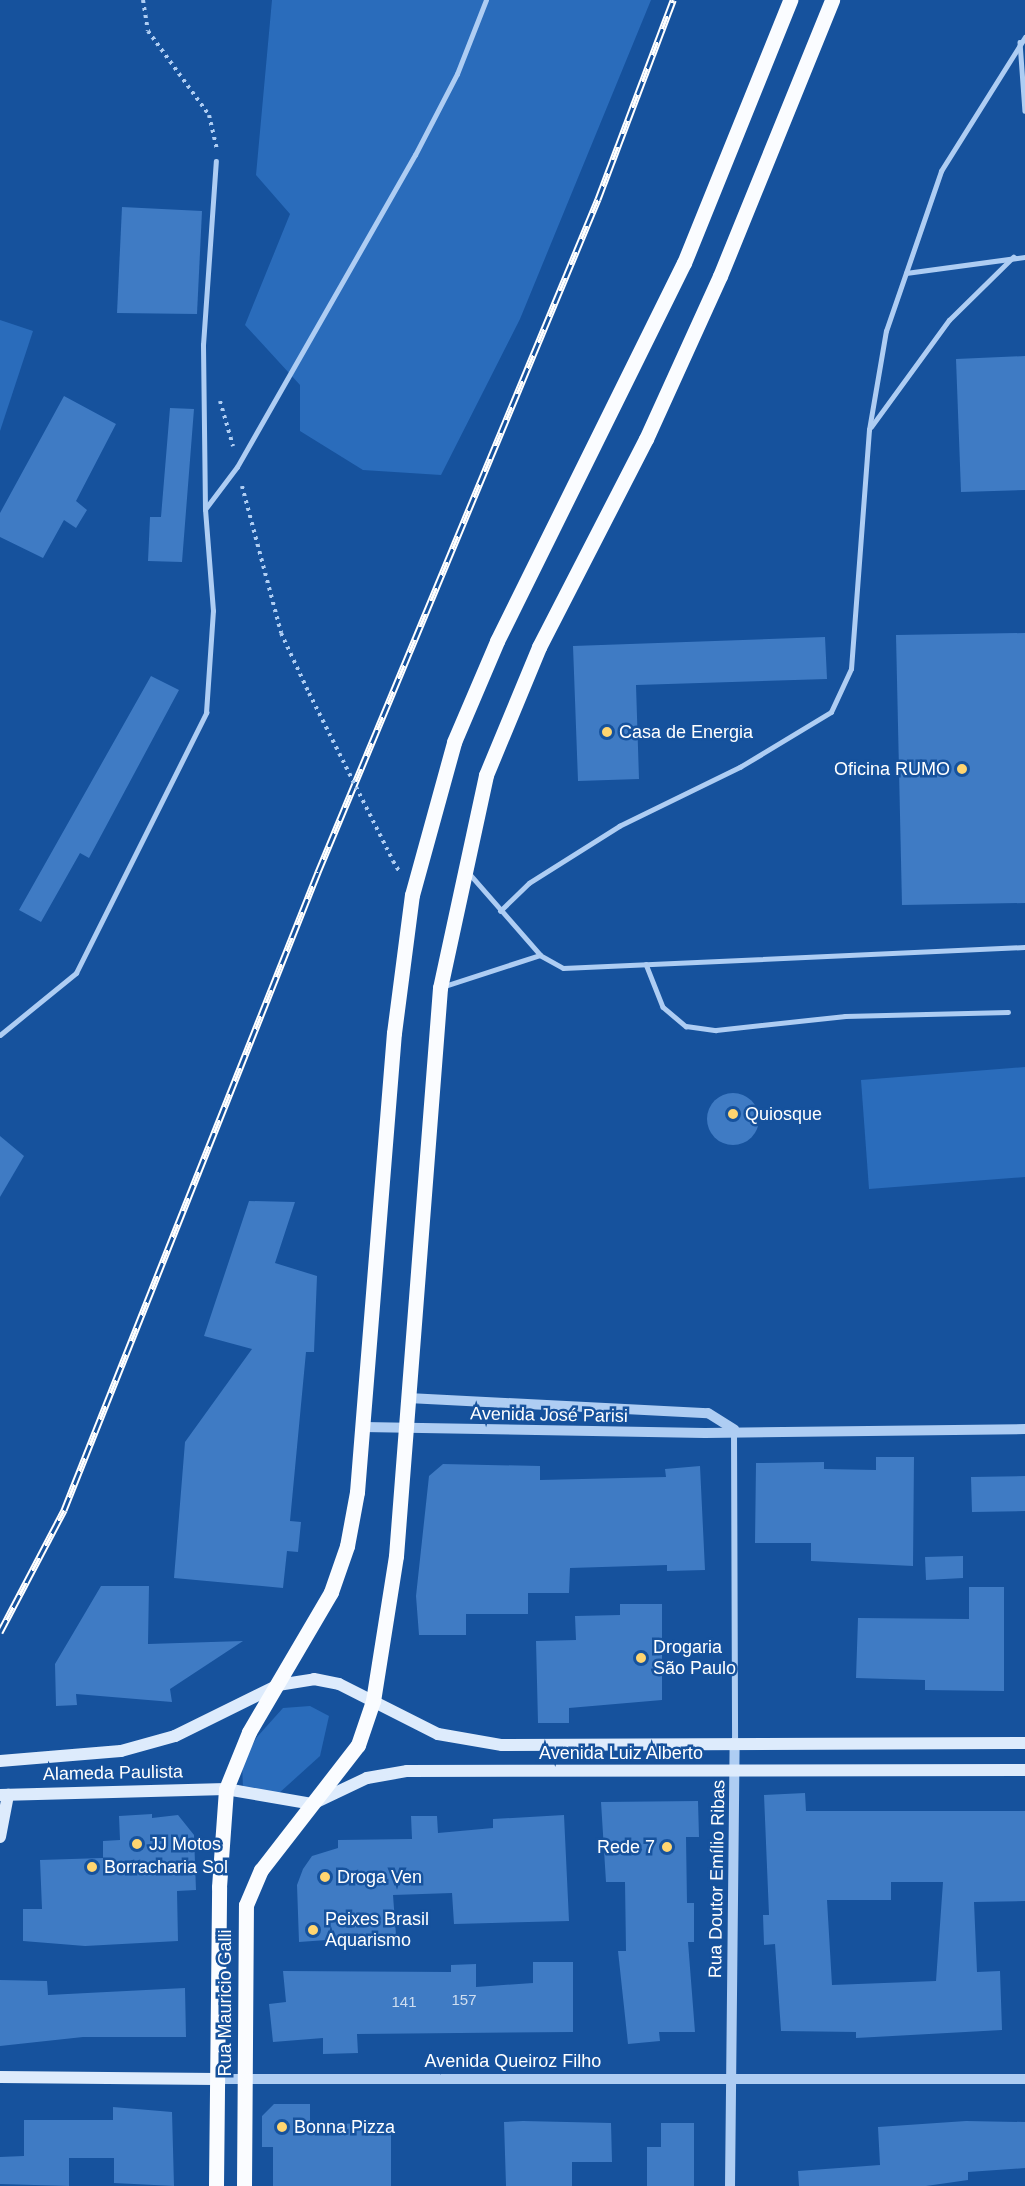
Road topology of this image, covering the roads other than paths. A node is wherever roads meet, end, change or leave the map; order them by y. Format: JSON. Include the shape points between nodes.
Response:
{"nodes":[{"id":1,"x":486,"y":0,"type":"edge"},
{"id":2,"x":790,"y":0,"type":"edge"},
{"id":3,"x":832,"y":0,"type":"edge"},
{"id":4,"x":1025,"y":37,"type":"edge"},
{"id":5,"x":1020,"y":42,"type":"junction"},
{"id":6,"x":1025,"y":111,"type":"edge"},
{"id":7,"x":216,"y":162,"type":"road end"},
{"id":8,"x":1025,"y":256,"type":"edge"},
{"id":9,"x":1013,"y":257,"type":"junction"},
{"id":10,"x":906,"y":273,"type":"junction"},
{"id":11,"x":869,"y":430,"type":"junction"},
{"id":12,"x":205,"y":510,"type":"junction"},
{"id":13,"x":464,"y":869,"type":"junction"},
{"id":14,"x":500,"y":910,"type":"junction"},
{"id":15,"x":1025,"y":947,"type":"edge"},
{"id":16,"x":540,"y":955,"type":"junction"},
{"id":17,"x":646,"y":964,"type":"junction"},
{"id":18,"x":440,"y":988,"type":"junction"},
{"id":19,"x":1008,"y":1012,"type":"dead end"},
{"id":20,"x":0,"y":1035,"type":"edge"},
{"id":21,"x":408,"y":1398,"type":"junction"},
{"id":22,"x":363,"y":1426,"type":"junction"},
{"id":23,"x":734,"y":1429,"type":"junction"},
{"id":24,"x":1025,"y":1429,"type":"edge"},
{"id":25,"x":406,"y":1430,"type":"junction"},
{"id":26,"x":278,"y":1685,"type":"junction"},
{"id":27,"x":373,"y":1701,"type":"junction"},
{"id":28,"x":735,"y":1742,"type":"junction"},
{"id":29,"x":1025,"y":1743,"type":"edge"},
{"id":30,"x":0,"y":1761,"type":"edge"},
{"id":31,"x":736,"y":1770,"type":"junction"},
{"id":32,"x":1025,"y":1770,"type":"edge"},
{"id":33,"x":226,"y":1789,"type":"junction"},
{"id":34,"x":4,"y":1795,"type":"edge"},
{"id":35,"x":312,"y":1804,"type":"junction"},
{"id":36,"x":0,"y":1837,"type":"edge"},
{"id":37,"x":0,"y":2078,"type":"edge"},
{"id":38,"x":216,"y":2079,"type":"junction"},
{"id":39,"x":244,"y":2079,"type":"junction"},
{"id":40,"x":730,"y":2079,"type":"junction"},
{"id":41,"x":1025,"y":2079,"type":"edge"},
{"id":42,"x":216,"y":2186,"type":"edge"},
{"id":43,"x":244,"y":2186,"type":"edge"},
{"id":44,"x":730,"y":2186,"type":"edge"}],
"edges":[{"from":1,"to":12,"type":"lane","via":[[457,74],[415,155],[237,467]]},
{"from":2,"to":22,"type":"main road","name":"Rua Mauricio Galli","via":[[684,263],[496,641],[454,742],[409,909]]},
{"from":3,"to":13,"type":"main road","name":"Rua Mauricio Galli","via":[[715,287],[646,439],[539,647],[486,775]]},
{"from":4,"to":5,"type":"lane"},
{"from":5,"to":6,"type":"lane"},
{"from":5,"to":10,"type":"lane","via":[[941,171]]},
{"from":7,"to":12,"type":"lane","via":[[203,345]]},
{"from":8,"to":9,"type":"lane"},
{"from":9,"to":10,"type":"lane"},
{"from":9,"to":11,"type":"lane","via":[[950,320]]},
{"from":10,"to":11,"type":"lane","via":[[886,331]]},
{"from":11,"to":14,"type":"lane","via":[[851,669],[831,712],[740,767],[619,826],[529,883]]},
{"from":12,"to":20,"type":"lane","via":[[213,611],[206,712],[76,973]]},
{"from":13,"to":14,"type":"lane"},
{"from":13,"to":18,"type":"main road","name":"Rua Mauricio Galli"},
{"from":14,"to":16,"type":"lane"},
{"from":15,"to":17,"type":"lane"},
{"from":16,"to":17,"type":"lane","via":[[563,968]]},
{"from":16,"to":18,"type":"lane"},
{"from":17,"to":19,"type":"lane","via":[[663,1007],[686,1026],[716,1030],[845,1016]]},
{"from":18,"to":21,"type":"main road","name":"Rua Mauricio Galli"},
{"from":21,"to":23,"type":"street","name":"Avenida José Parisi","via":[[708,1413]]},
{"from":21,"to":25,"type":"main road","name":"Rua Mauricio Galli"},
{"from":22,"to":25,"type":"street","name":"Avenida José Parisi"},
{"from":22,"to":26,"type":"main road","name":"Rua Mauricio Galli","via":[[347,1546],[331,1592]]},
{"from":23,"to":24,"type":"street","name":"Avenida José Parisi"},
{"from":23,"to":25,"type":"street","name":"Avenida José Parisi","via":[[705,1433]]},
{"from":23,"to":28,"type":"street","name":"Rua Doutor Emílio Ribas"},
{"from":25,"to":27,"type":"main road","name":"Rua Mauricio Galli","via":[[396,1556]]},
{"from":26,"to":27,"type":"main road","name":"Avenida Luiz Alberto","via":[[314,1679],[339,1684]]},
{"from":26,"to":30,"type":"main road","name":"Alameda Paulista","via":[[175,1736],[121,1751]]},
{"from":26,"to":33,"type":"main road","name":"Rua Mauricio Galli","via":[[249,1732]]},
{"from":27,"to":28,"type":"main road","name":"Avenida Luiz Alberto","via":[[438,1734],[502,1745]]},
{"from":27,"to":35,"type":"main road","name":"Rua Mauricio Galli","via":[[358,1745]]},
{"from":28,"to":29,"type":"main road","name":"Avenida Luiz Alberto"},
{"from":28,"to":31,"type":"street","name":"Rua Doutor Emílio Ribas"},
{"from":31,"to":32,"type":"main road","name":"Avenida Luiz Alberto"},
{"from":31,"to":35,"type":"main road","name":"Avenida Luiz Alberto","via":[[407,1771],[367,1778]]},
{"from":31,"to":40,"type":"street","name":"Rua Doutor Emílio Ribas"},
{"from":33,"to":34,"type":"main road","name":"Alameda Paulista"},
{"from":33,"to":35,"type":"main road"},
{"from":33,"to":38,"type":"main road","name":"Rua Mauricio Galli"},
{"from":34,"to":36,"type":"main road"},
{"from":35,"to":39,"type":"main road","name":"Rua Mauricio Galli","via":[[261,1870],[246,1905]]},
{"from":37,"to":38,"type":"main road","name":"Avenida Queiroz Filho"},
{"from":38,"to":39,"type":"street","name":"Avenida Queiroz Filho"},
{"from":38,"to":42,"type":"main road","name":"Rua Mauricio Galli"},
{"from":39,"to":40,"type":"street","name":"Avenida Queiroz Filho"},
{"from":39,"to":43,"type":"main road","name":"Rua Mauricio Galli"},
{"from":40,"to":41,"type":"street","name":"Avenida Queiroz Filho"},
{"from":40,"to":44,"type":"street","name":"Rua Doutor Emílio Ribas"}]}
